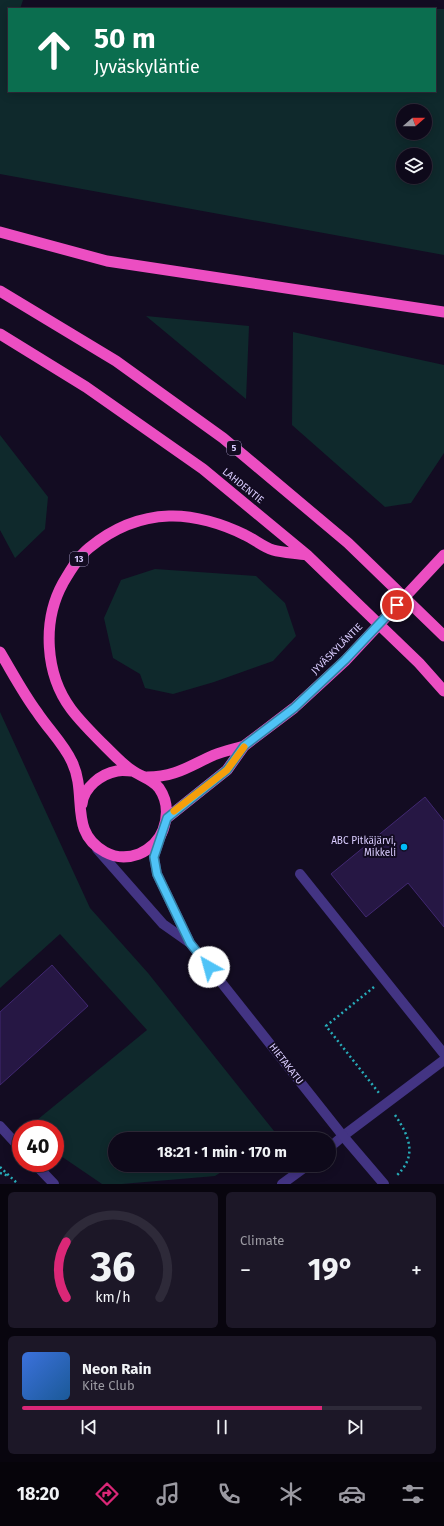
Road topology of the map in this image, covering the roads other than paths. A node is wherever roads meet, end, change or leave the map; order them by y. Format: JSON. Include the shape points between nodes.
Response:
{"nodes":[{"id":1,"x":0,"y":232,"type":"edge"},
{"id":2,"x":0,"y":290,"type":"edge"},
{"id":3,"x":444,"y":312,"type":"edge"},
{"id":4,"x":0,"y":334,"type":"edge"},
{"id":5,"x":308,"y":555,"type":"junction"},
{"id":6,"x":442,"y":555,"type":"edge"},
{"id":7,"x":444,"y":636,"type":"edge"},
{"id":8,"x":0,"y":652,"type":"edge"},
{"id":9,"x":444,"y":691,"type":"edge"},
{"id":10,"x":244,"y":746,"type":"junction"},
{"id":11,"x":133,"y":771,"type":"junction"},
{"id":12,"x":147,"y":777,"type":"junction"},
{"id":13,"x":80,"y":816,"type":"junction"},
{"id":14,"x":167,"y":818,"type":"junction"},
{"id":15,"x":161,"y":836,"type":"junction"},
{"id":16,"x":95,"y":847,"type":"junction"},
{"id":17,"x":300,"y":874,"type":"dead end"},
{"id":18,"x":190,"y":943,"type":"junction"},
{"id":19,"x":444,"y":1054,"type":"edge"},
{"id":20,"x":444,"y":1060,"type":"edge"},
{"id":21,"x":0,"y":1126,"type":"edge"},
{"id":22,"x":343,"y":1136,"type":"junction"},
{"id":23,"x":12,"y":1139,"type":"edge"},
{"id":24,"x":336,"y":1142,"type":"edge"},
{"id":25,"x":43,"y":1172,"type":"edge"},
{"id":26,"x":298,"y":1172,"type":"edge"},
{"id":27,"x":388,"y":1182,"type":"edge"},
{"id":28,"x":54,"y":1184,"type":"edge"},
{"id":29,"x":282,"y":1184,"type":"edge"}],
"edges":[{"from":1,"to":3,"type":"highway","via":[[108,261]]},
{"from":2,"to":7,"type":"highway","number":"5","via":[[116,361],[222,438],[348,543]]},
{"from":4,"to":5,"type":"highway","name":"LAHDENTIE","via":[[86,387],[203,469]]},
{"from":5,"to":9,"type":"highway","name":"LAHDENTIE","via":[[419,663]]},
{"from":5,"to":11,"type":"highway","number":"13","via":[[272,550],[244,534],[215,524],[194,518],[170,516],[124,525],[103,536],[85,551],[59,591],[52,611],[49,636],[51,660],[70,708],[113,754]]},
{"from":6,"to":10,"type":"highway","name":"JYVÄSKYLÄNTIE","number":"13","via":[[345,660],[294,708]]},
{"from":8,"to":13,"type":"highway","via":[[36,712],[72,761],[78,779]]},
{"from":10,"to":12,"type":"highway","name":"JYVÄSKYLÄNTIE","number":"13","via":[[216,755],[175,774]]},
{"from":10,"to":14,"type":"highway","name":"JYVÄSKYLÄNTIE","number":"13","via":[[227,770]]},
{"from":11,"to":12,"type":"highway","number":"13"},
{"from":11,"to":13,"type":"highway","via":[[117,771],[102,776],[90,786],[82,800]]},
{"from":12,"to":14,"type":"highway","via":[[159,788],[166,802]]},
{"from":13,"to":16,"type":"highway","via":[[84,831]]},
{"from":14,"to":15,"type":"highway"},
{"from":15,"to":16,"type":"highway","via":[[148,850],[130,857],[111,856]]},
{"from":15,"to":18,"type":"street","name":"HIETAKATU","via":[[154,857],[157,874]]},
{"from":16,"to":18,"type":"street","name":"HIETAKATU","via":[[163,924]]},
{"from":17,"to":19,"type":"street"},
{"from":18,"to":22,"type":"street","name":"HIETAKATU"},
{"from":20,"to":22,"type":"street"},
{"from":21,"to":23,"type":"street"},
{"from":22,"to":24,"type":"street"},
{"from":22,"to":27,"type":"street","name":"HIETAKATU"},
{"from":25,"to":28,"type":"street"},
{"from":26,"to":29,"type":"street"}]}
